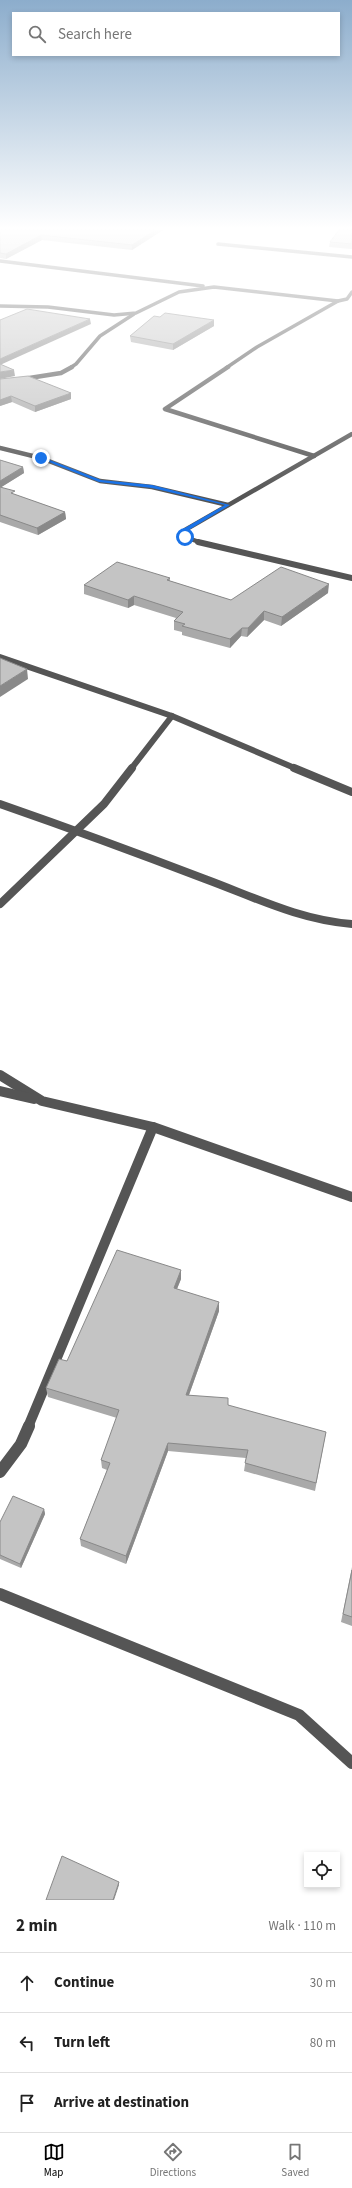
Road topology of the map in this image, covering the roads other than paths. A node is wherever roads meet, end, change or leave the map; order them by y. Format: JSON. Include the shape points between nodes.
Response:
{"nodes":[{"id":1,"x":127,"y":319,"type":"edge"},
{"id":2,"x":307,"y":319,"type":"edge"},
{"id":3,"x":16,"y":380,"type":"edge"},
{"id":4,"x":352,"y":434,"type":"edge"},
{"id":5,"x":0,"y":448,"type":"edge"},
{"id":6,"x":314,"y":456,"type":"junction"},
{"id":7,"x":228,"y":505,"type":"junction"},
{"id":8,"x":352,"y":578,"type":"edge"},
{"id":9,"x":0,"y":657,"type":"edge"},
{"id":10,"x":172,"y":716,"type":"junction"},
{"id":11,"x":352,"y":792,"type":"edge"},
{"id":12,"x":0,"y":804,"type":"edge"},
{"id":13,"x":79,"y":830,"type":"junction"},
{"id":14,"x":0,"y":904,"type":"edge"},
{"id":15,"x":352,"y":924,"type":"edge"},
{"id":16,"x":0,"y":1075,"type":"edge"},
{"id":17,"x":0,"y":1091,"type":"edge"},
{"id":18,"x":42,"y":1101,"type":"junction"},
{"id":19,"x":153,"y":1127,"type":"junction"},
{"id":20,"x":352,"y":1197,"type":"edge"},
{"id":21,"x":0,"y":1472,"type":"edge"},
{"id":22,"x":0,"y":1594,"type":"edge"},
{"id":23,"x":352,"y":1763,"type":"edge"}],
"edges":[{"from":1,"to":3,"type":"street","via":[[100,336],[76,364],[62,373]]},
{"from":2,"to":6,"type":"street","via":[[257,347],[166,409]]},
{"from":4,"to":6,"type":"street"},
{"from":5,"to":7,"type":"street","via":[[41,458],[100,481],[152,487]]},
{"from":6,"to":7,"type":"street"},
{"from":7,"to":8,"type":"street","via":[[185,530],[185,537],[196,542]]},
{"from":9,"to":10,"type":"street"},
{"from":10,"to":11,"type":"street"},
{"from":10,"to":13,"type":"street","via":[[104,804]]},
{"from":12,"to":13,"type":"street"},
{"from":13,"to":14,"type":"street"},
{"from":13,"to":15,"type":"street","via":[[285,910],[335,924]]},
{"from":16,"to":18,"type":"street"},
{"from":17,"to":18,"type":"street"},
{"from":18,"to":19,"type":"street"},
{"from":19,"to":20,"type":"street"},
{"from":19,"to":21,"type":"street","via":[[21,1444]]},
{"from":22,"to":23,"type":"street","via":[[299,1716]]}]}
